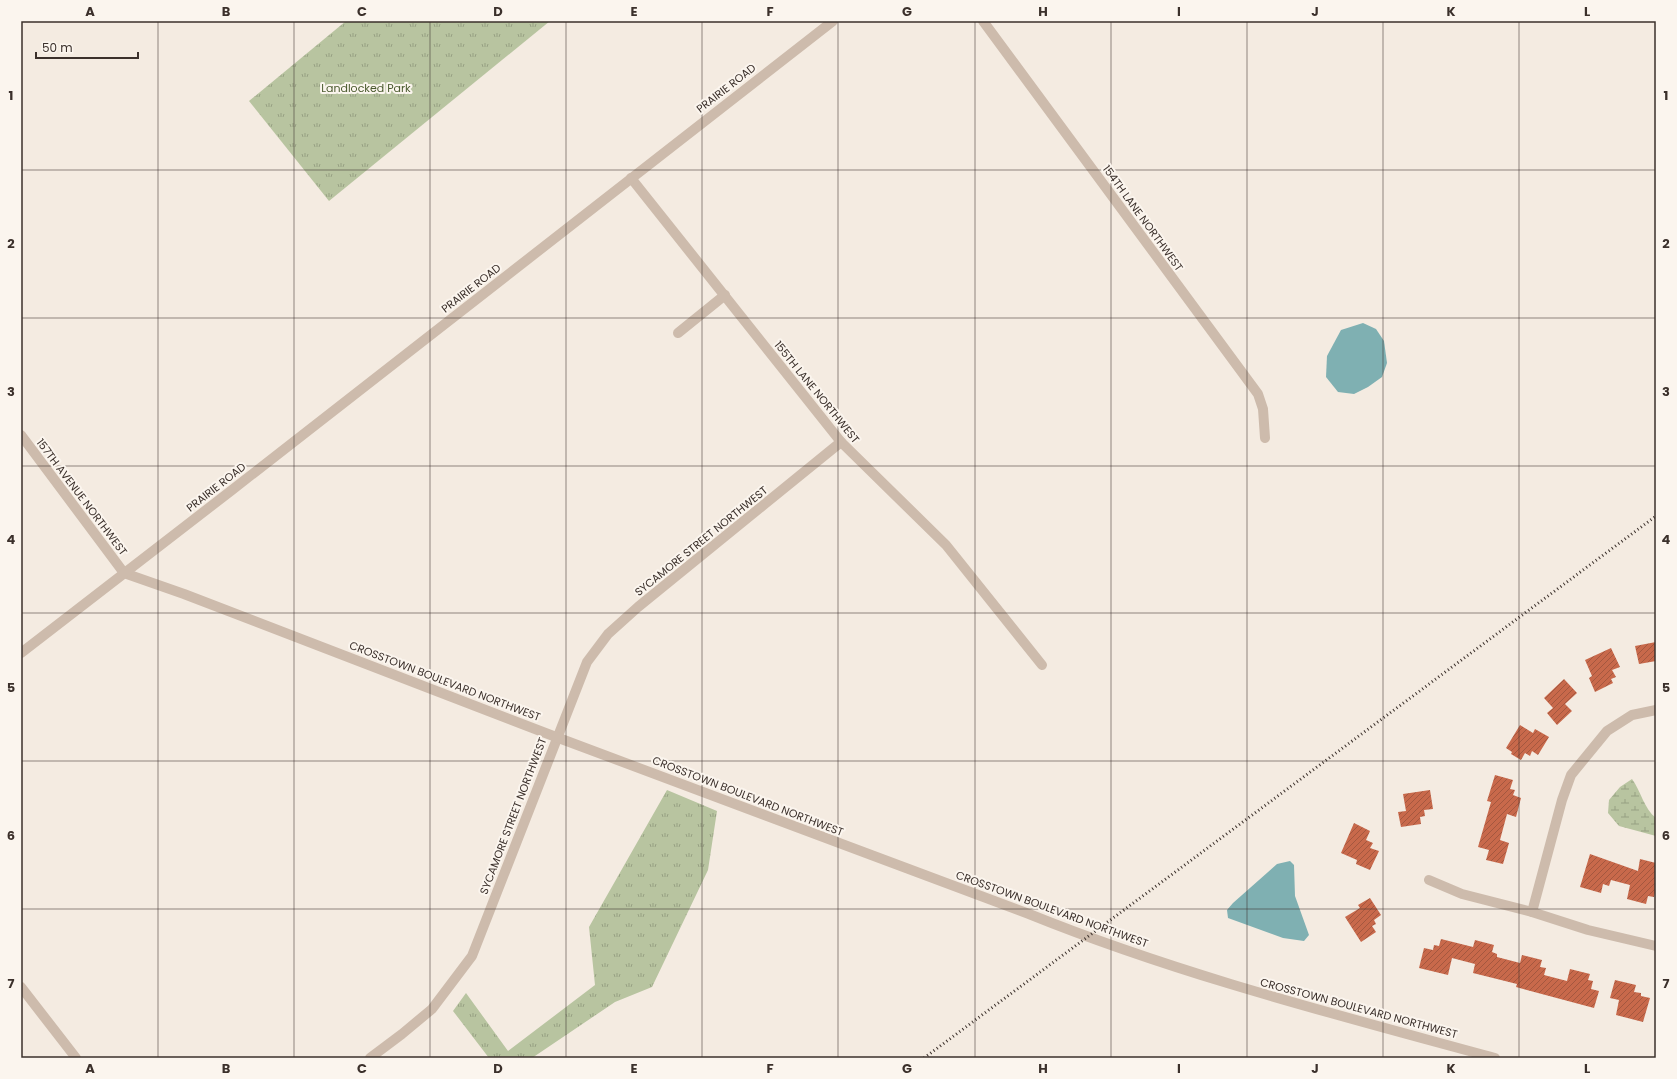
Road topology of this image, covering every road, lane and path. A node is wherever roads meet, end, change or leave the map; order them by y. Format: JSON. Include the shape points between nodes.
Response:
{"nodes":[{"id":1,"x":833,"y":21,"type":"edge"},
{"id":2,"x":983,"y":21,"type":"edge"},
{"id":3,"x":632,"y":178,"type":"junction"},
{"id":4,"x":726,"y":296,"type":"junction"},
{"id":5,"x":678,"y":333,"type":"dead end"},
{"id":6,"x":21,"y":435,"type":"edge"},
{"id":7,"x":1266,"y":438,"type":"dead end"},
{"id":8,"x":841,"y":442,"type":"junction"},
{"id":9,"x":124,"y":573,"type":"junction"},
{"id":10,"x":21,"y":653,"type":"edge"},
{"id":11,"x":1042,"y":666,"type":"dead end"},
{"id":12,"x":1656,"y":710,"type":"edge"},
{"id":13,"x":556,"y":737,"type":"junction"},
{"id":14,"x":1429,"y":880,"type":"dead end"},
{"id":15,"x":1532,"y":912,"type":"junction"},
{"id":16,"x":1656,"y":946,"type":"edge"},
{"id":17,"x":21,"y":987,"type":"edge"},
{"id":18,"x":76,"y":1058,"type":"edge"},
{"id":19,"x":370,"y":1058,"type":"edge"},
{"id":20,"x":1496,"y":1058,"type":"edge"}],
"edges":[{"from":1,"to":3,"type":"street","name":"PRAIRIE ROAD"},
{"from":2,"to":7,"type":"street","name":"154TH LANE NORTHWEST","via":[[1258,394],[1263,409]]},
{"from":3,"to":4,"type":"street","name":"155TH LANE NORTHWEST"},
{"from":3,"to":9,"type":"street","name":"PRAIRIE ROAD"},
{"from":4,"to":5,"type":"street"},
{"from":4,"to":8,"type":"street","name":"155TH LANE NORTHWEST"},
{"from":6,"to":9,"type":"street","name":"157TH AVENUE NORTHWEST"},
{"from":8,"to":11,"type":"street","name":"155TH LANE NORTHWEST","via":[[946,545]]},
{"from":8,"to":13,"type":"street","name":"SYCAMORE STREET NORTHWEST","via":[[608,634],[587,662]]},
{"from":9,"to":10,"type":"street"},
{"from":9,"to":13,"type":"street","name":"CROSSTOWN BOULEVARD NORTHWEST"},
{"from":12,"to":15,"type":"street","via":[[1632,715],[1607,731],[1571,774]]},
{"from":13,"to":19,"type":"street","name":"SYCAMORE STREET NORTHWEST","via":[[472,956],[432,1009]]},
{"from":13,"to":20,"type":"street","name":"CROSSTOWN BOULEVARD NORTHWEST","via":[[1094,940],[1187,972]]},
{"from":14,"to":15,"type":"street","via":[[1462,894]]},
{"from":15,"to":16,"type":"street","via":[[1588,930]]},
{"from":17,"to":18,"type":"street"}]}
